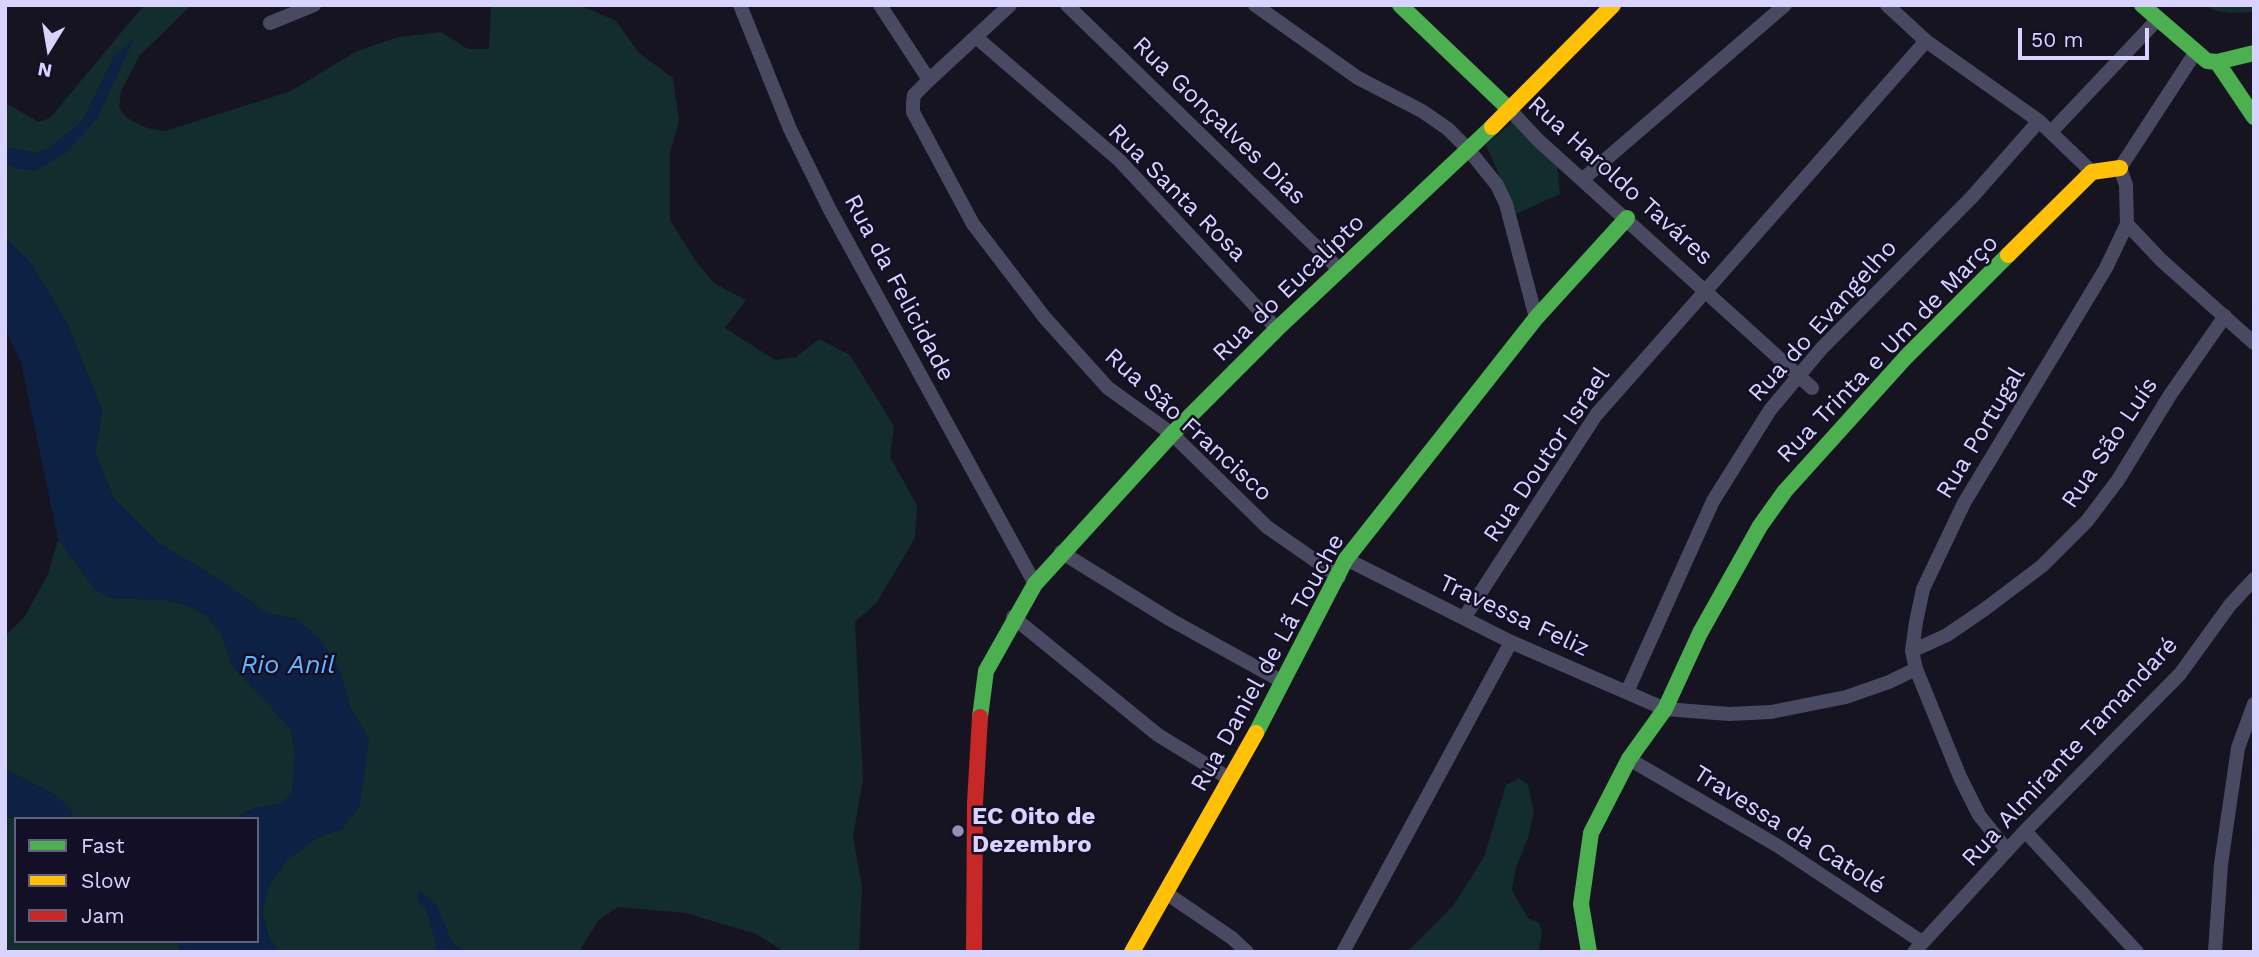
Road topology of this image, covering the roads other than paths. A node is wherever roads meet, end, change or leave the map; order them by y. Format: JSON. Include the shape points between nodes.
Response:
{"nodes":[{"id":1,"x":314,"y":5,"type":"edge"},
{"id":2,"x":740,"y":5,"type":"edge"},
{"id":3,"x":880,"y":5,"type":"edge"},
{"id":4,"x":1010,"y":5,"type":"edge"},
{"id":5,"x":1067,"y":5,"type":"edge"},
{"id":6,"x":1255,"y":5,"type":"edge"},
{"id":7,"x":1400,"y":5,"type":"edge"},
{"id":8,"x":1785,"y":5,"type":"edge"},
{"id":9,"x":1887,"y":5,"type":"edge"},
{"id":10,"x":2142,"y":5,"type":"edge"},
{"id":11,"x":1605,"y":8,"type":"edge"},
{"id":12,"x":2157,"y":20,"type":"junction"},
{"id":13,"x":270,"y":23,"type":"dead end"},
{"id":14,"x":977,"y":38,"type":"junction"},
{"id":15,"x":1926,"y":41,"type":"junction"},
{"id":16,"x":2195,"y":53,"type":"junction"},
{"id":17,"x":2254,"y":53,"type":"edge"},
{"id":18,"x":2217,"y":62,"type":"junction"},
{"id":19,"x":929,"y":80,"type":"junction"},
{"id":20,"x":1510,"y":110,"type":"junction"},
{"id":21,"x":2254,"y":117,"type":"edge"},
{"id":22,"x":2039,"y":121,"type":"junction"},
{"id":23,"x":2051,"y":132,"type":"junction"},
{"id":24,"x":1468,"y":149,"type":"junction"},
{"id":25,"x":2120,"y":168,"type":"junction"},
{"id":26,"x":2092,"y":172,"type":"junction"},
{"id":27,"x":1583,"y":178,"type":"junction"},
{"id":28,"x":1627,"y":218,"type":"junction"},
{"id":29,"x":2127,"y":224,"type":"junction"},
{"id":30,"x":1340,"y":270,"type":"junction"},
{"id":31,"x":1706,"y":289,"type":"junction"},
{"id":32,"x":2225,"y":316,"type":"junction"},
{"id":33,"x":1536,"y":318,"type":"junction"},
{"id":34,"x":1278,"y":329,"type":"junction"},
{"id":35,"x":2254,"y":343,"type":"edge"},
{"id":36,"x":1799,"y":377,"type":"junction"},
{"id":37,"x":1812,"y":388,"type":"dead end"},
{"id":38,"x":1172,"y":434,"type":"junction"},
{"id":39,"x":1061,"y":552,"type":"junction"},
{"id":40,"x":1346,"y":559,"type":"junction"},
{"id":41,"x":1339,"y":577,"type":"junction"},
{"id":42,"x":2254,"y":579,"type":"edge"},
{"id":43,"x":1035,"y":584,"type":"junction"},
{"id":44,"x":1013,"y":617,"type":"junction"},
{"id":45,"x":1464,"y":618,"type":"junction"},
{"id":46,"x":1511,"y":642,"type":"junction"},
{"id":47,"x":1912,"y":651,"type":"junction"},
{"id":48,"x":1916,"y":669,"type":"junction"},
{"id":49,"x":1283,"y":681,"type":"junction"},
{"id":50,"x":1627,"y":692,"type":"junction"},
{"id":51,"x":2254,"y":704,"type":"edge"},
{"id":52,"x":1665,"y":709,"type":"junction"},
{"id":53,"x":1629,"y":759,"type":"junction"},
{"id":54,"x":1230,"y":779,"type":"junction"},
{"id":55,"x":2025,"y":831,"type":"junction"},
{"id":56,"x":2007,"y":850,"type":"junction"},
{"id":57,"x":1166,"y":893,"type":"junction"},
{"id":58,"x":1918,"y":947,"type":"edge"},
{"id":59,"x":974,"y":952,"type":"edge"},
{"id":60,"x":1132,"y":952,"type":"edge"},
{"id":61,"x":1247,"y":952,"type":"edge"},
{"id":62,"x":1343,"y":952,"type":"edge"},
{"id":63,"x":1589,"y":952,"type":"edge"},
{"id":64,"x":2137,"y":952,"type":"edge"},
{"id":65,"x":2215,"y":952,"type":"edge"}],
"edges":[{"from":1,"to":13,"type":"street"},
{"from":2,"to":43,"type":"street","name":"Rua da Felicidade","via":[[790,129],[830,209]]},
{"from":3,"to":19,"type":"street"},
{"from":4,"to":14,"type":"street"},
{"from":5,"to":30,"type":"street","name":"Rua Gonçalves Dias"},
{"from":6,"to":24,"type":"street","via":[[1358,78],[1422,111]]},
{"from":7,"to":20,"type":"street","name":"Rua Haroldo Taváres"},
{"from":8,"to":27,"type":"street"},
{"from":9,"to":15,"type":"street"},
{"from":10,"to":12,"type":"street"},
{"from":11,"to":20,"type":"street","name":"Rua do Eucalípto"},
{"from":12,"to":16,"type":"street"},
{"from":12,"to":23,"type":"street"},
{"from":14,"to":19,"type":"street"},
{"from":14,"to":34,"type":"street","name":"Rua Santa Rosa","via":[[1119,160]]},
{"from":15,"to":22,"type":"street"},
{"from":15,"to":31,"type":"street","name":"Rua Doutor Israel"},
{"from":16,"to":18,"type":"street"},
{"from":16,"to":25,"type":"street"},
{"from":17,"to":18,"type":"street"},
{"from":18,"to":21,"type":"street"},
{"from":19,"to":38,"type":"street","name":"Rua São Francisco","via":[[914,95],[913,112],[973,224],[1045,318],[1108,388]]},
{"from":20,"to":24,"type":"street","name":"Rua do Eucalípto"},
{"from":20,"to":27,"type":"street","name":"Rua Haroldo Taváres"},
{"from":22,"to":23,"type":"street"},
{"from":22,"to":36,"type":"street","name":"Rua do Evangelho"},
{"from":23,"to":26,"type":"street"},
{"from":24,"to":30,"type":"street","name":"Rua do Eucalípto"},
{"from":24,"to":33,"type":"street","via":[[1506,204]]},
{"from":25,"to":26,"type":"street"},
{"from":25,"to":29,"type":"street","name":"Rua Portugal","via":[[2126,185]]},
{"from":26,"to":52,"type":"street","name":"Rua Trinta e Um de Março","via":[[1906,357],[1785,491],[1734,570]]},
{"from":27,"to":28,"type":"street","name":"Rua Haroldo Taváres"},
{"from":28,"to":31,"type":"street","name":"Rua Haroldo Taváres"},
{"from":28,"to":33,"type":"street","name":"Rua Daniel de Lã Touche"},
{"from":29,"to":32,"type":"street"},
{"from":29,"to":47,"type":"street","name":"Rua Portugal","via":[[2106,268],[1964,503],[1923,589]]},
{"from":30,"to":34,"type":"street","name":"Rua do Eucalípto"},
{"from":31,"to":36,"type":"street","name":"Rua Haroldo Taváres"},
{"from":31,"to":45,"type":"street","name":"Rua Doutor Israel","via":[[1596,415]]},
{"from":32,"to":35,"type":"street"},
{"from":32,"to":47,"type":"street","name":"Rua São Luís","via":[[2087,521],[2042,566],[1985,610]]},
{"from":33,"to":40,"type":"street","name":"Rua Daniel de Lã Touche"},
{"from":34,"to":38,"type":"street","name":"Rua do Eucalípto"},
{"from":36,"to":37,"type":"street","name":"Rua Haroldo Taváres"},
{"from":36,"to":50,"type":"street","name":"Rua do Evangelho","via":[[1770,410],[1713,501]]},
{"from":38,"to":39,"type":"street","name":"Rua do Eucalípto"},
{"from":38,"to":41,"type":"street","name":"Rua São Francisco","via":[[1266,527]]},
{"from":39,"to":43,"type":"street","name":"Rua do Eucalípto"},
{"from":39,"to":49,"type":"street","via":[[1171,620]]},
{"from":40,"to":41,"type":"street","name":"Rua Daniel de Lã Touche"},
{"from":40,"to":45,"type":"street","name":"Travessa Feliz"},
{"from":41,"to":49,"type":"street","name":"Rua Daniel de Lã Touche"},
{"from":42,"to":55,"type":"street","name":"Rua Almirante Tamandaré","via":[[2230,604],[2180,674]]},
{"from":43,"to":44,"type":"street","name":"Rua do Eucalípto"},
{"from":44,"to":54,"type":"street","via":[[1158,735]]},
{"from":44,"to":59,"type":"street","name":"Rua do Eucalípto","via":[[986,671],[981,696]]},
{"from":45,"to":46,"type":"street","name":"Travessa Feliz"},
{"from":46,"to":50,"type":"street","name":"Travessa Feliz"},
{"from":46,"to":62,"type":"street"},
{"from":47,"to":48,"type":"street","name":"Rua Portugal"},
{"from":48,"to":52,"type":"street","via":[[1846,697],[1772,712]]},
{"from":48,"to":56,"type":"street","name":"Rua Portugal","via":[[1979,815]]},
{"from":49,"to":54,"type":"street","name":"Rua Daniel de Lã Touche"},
{"from":50,"to":52,"type":"street","name":"Travessa Feliz"},
{"from":51,"to":65,"type":"street","via":[[2238,748],[2221,864]]},
{"from":52,"to":53,"type":"street","name":"Rua Trinta e Um de Março"},
{"from":53,"to":58,"type":"street","name":"Travessa da Catolé","via":[[1778,846]]},
{"from":53,"to":63,"type":"street","name":"Rua Trinta e Um de Março","via":[[1591,833],[1585,860],[1581,904]]},
{"from":54,"to":57,"type":"street","name":"Rua Daniel de Lã Touche"},
{"from":55,"to":56,"type":"street","name":"Rua Almirante Tamandaré"},
{"from":55,"to":64,"type":"street"},
{"from":56,"to":58,"type":"street","name":"Rua Almirante Tamandaré"},
{"from":57,"to":60,"type":"street","name":"Rua Daniel de Lã Touche"},
{"from":57,"to":61,"type":"street"}]}
